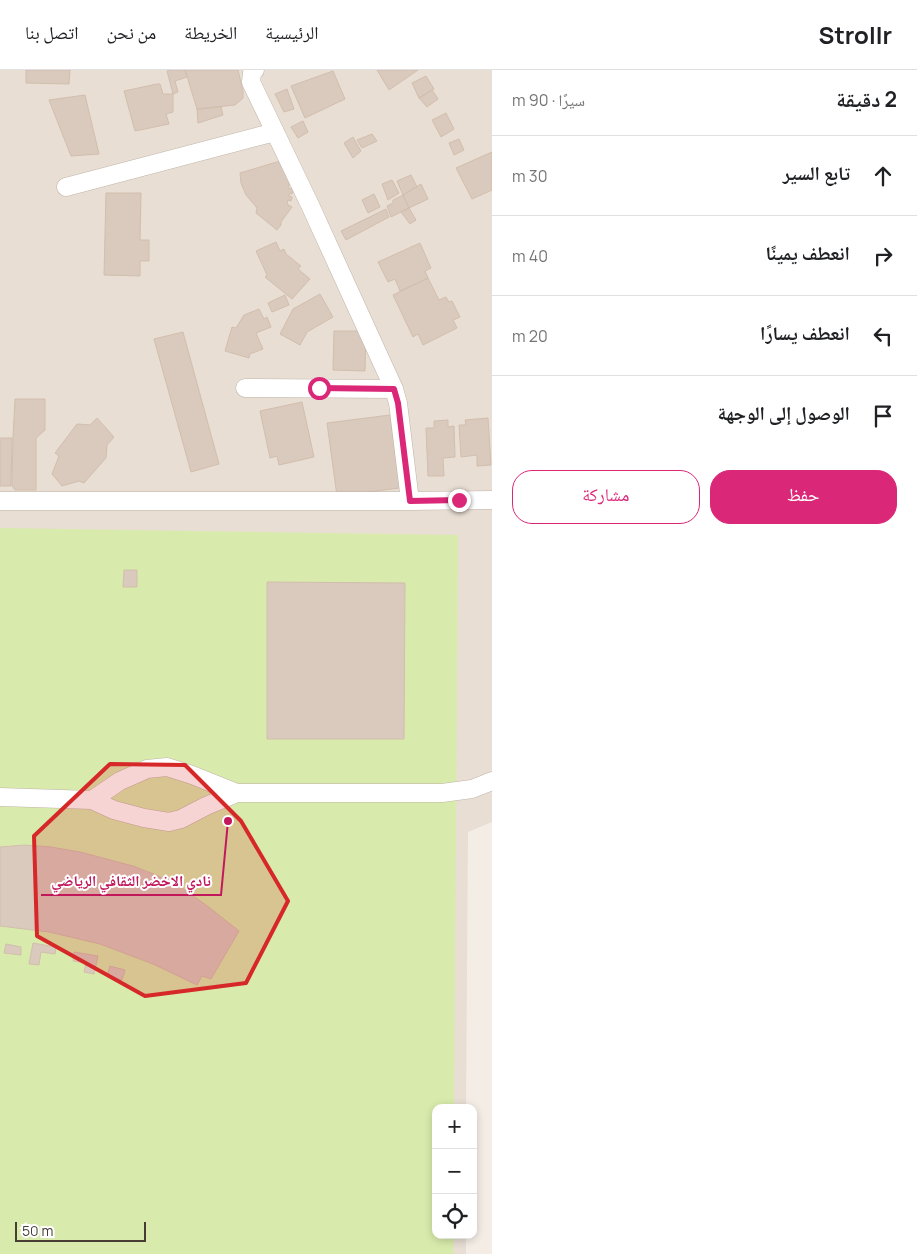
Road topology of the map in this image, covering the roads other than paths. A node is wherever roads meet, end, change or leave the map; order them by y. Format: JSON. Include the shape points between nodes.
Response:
{"nodes":[{"id":1,"x":254,"y":70,"type":"edge"},
{"id":2,"x":275,"y":132,"type":"junction"},
{"id":3,"x":66,"y":187,"type":"dead end"},
{"id":4,"x":245,"y":388,"type":"dead end"},
{"id":5,"x":394,"y":389,"type":"junction"},
{"id":6,"x":492,"y":500,"type":"edge"},
{"id":7,"x":410,"y":501,"type":"junction"},
{"id":8,"x":0,"y":502,"type":"edge"},
{"id":9,"x":492,"y":781,"type":"edge"},
{"id":10,"x":237,"y":793,"type":"junction"},
{"id":11,"x":0,"y":797,"type":"edge"},
{"id":12,"x":92,"y":800,"type":"junction"}],
"edges":[{"from":1,"to":2,"type":"street","via":[[251,82]]},
{"from":2,"to":3,"type":"street"},
{"from":2,"to":5,"type":"street"},
{"from":4,"to":5,"type":"street"},
{"from":5,"to":7,"type":"street"},
{"from":6,"to":7,"type":"street"},
{"from":7,"to":8,"type":"street"},
{"from":9,"to":10,"type":"street","via":[[472,789],[442,793]]},
{"from":10,"to":12,"type":"street","via":[[181,820],[169,822],[114,810]]},
{"from":10,"to":12,"type":"street","via":[[167,768],[147,769],[120,781]]},
{"from":11,"to":12,"type":"street"}]}
